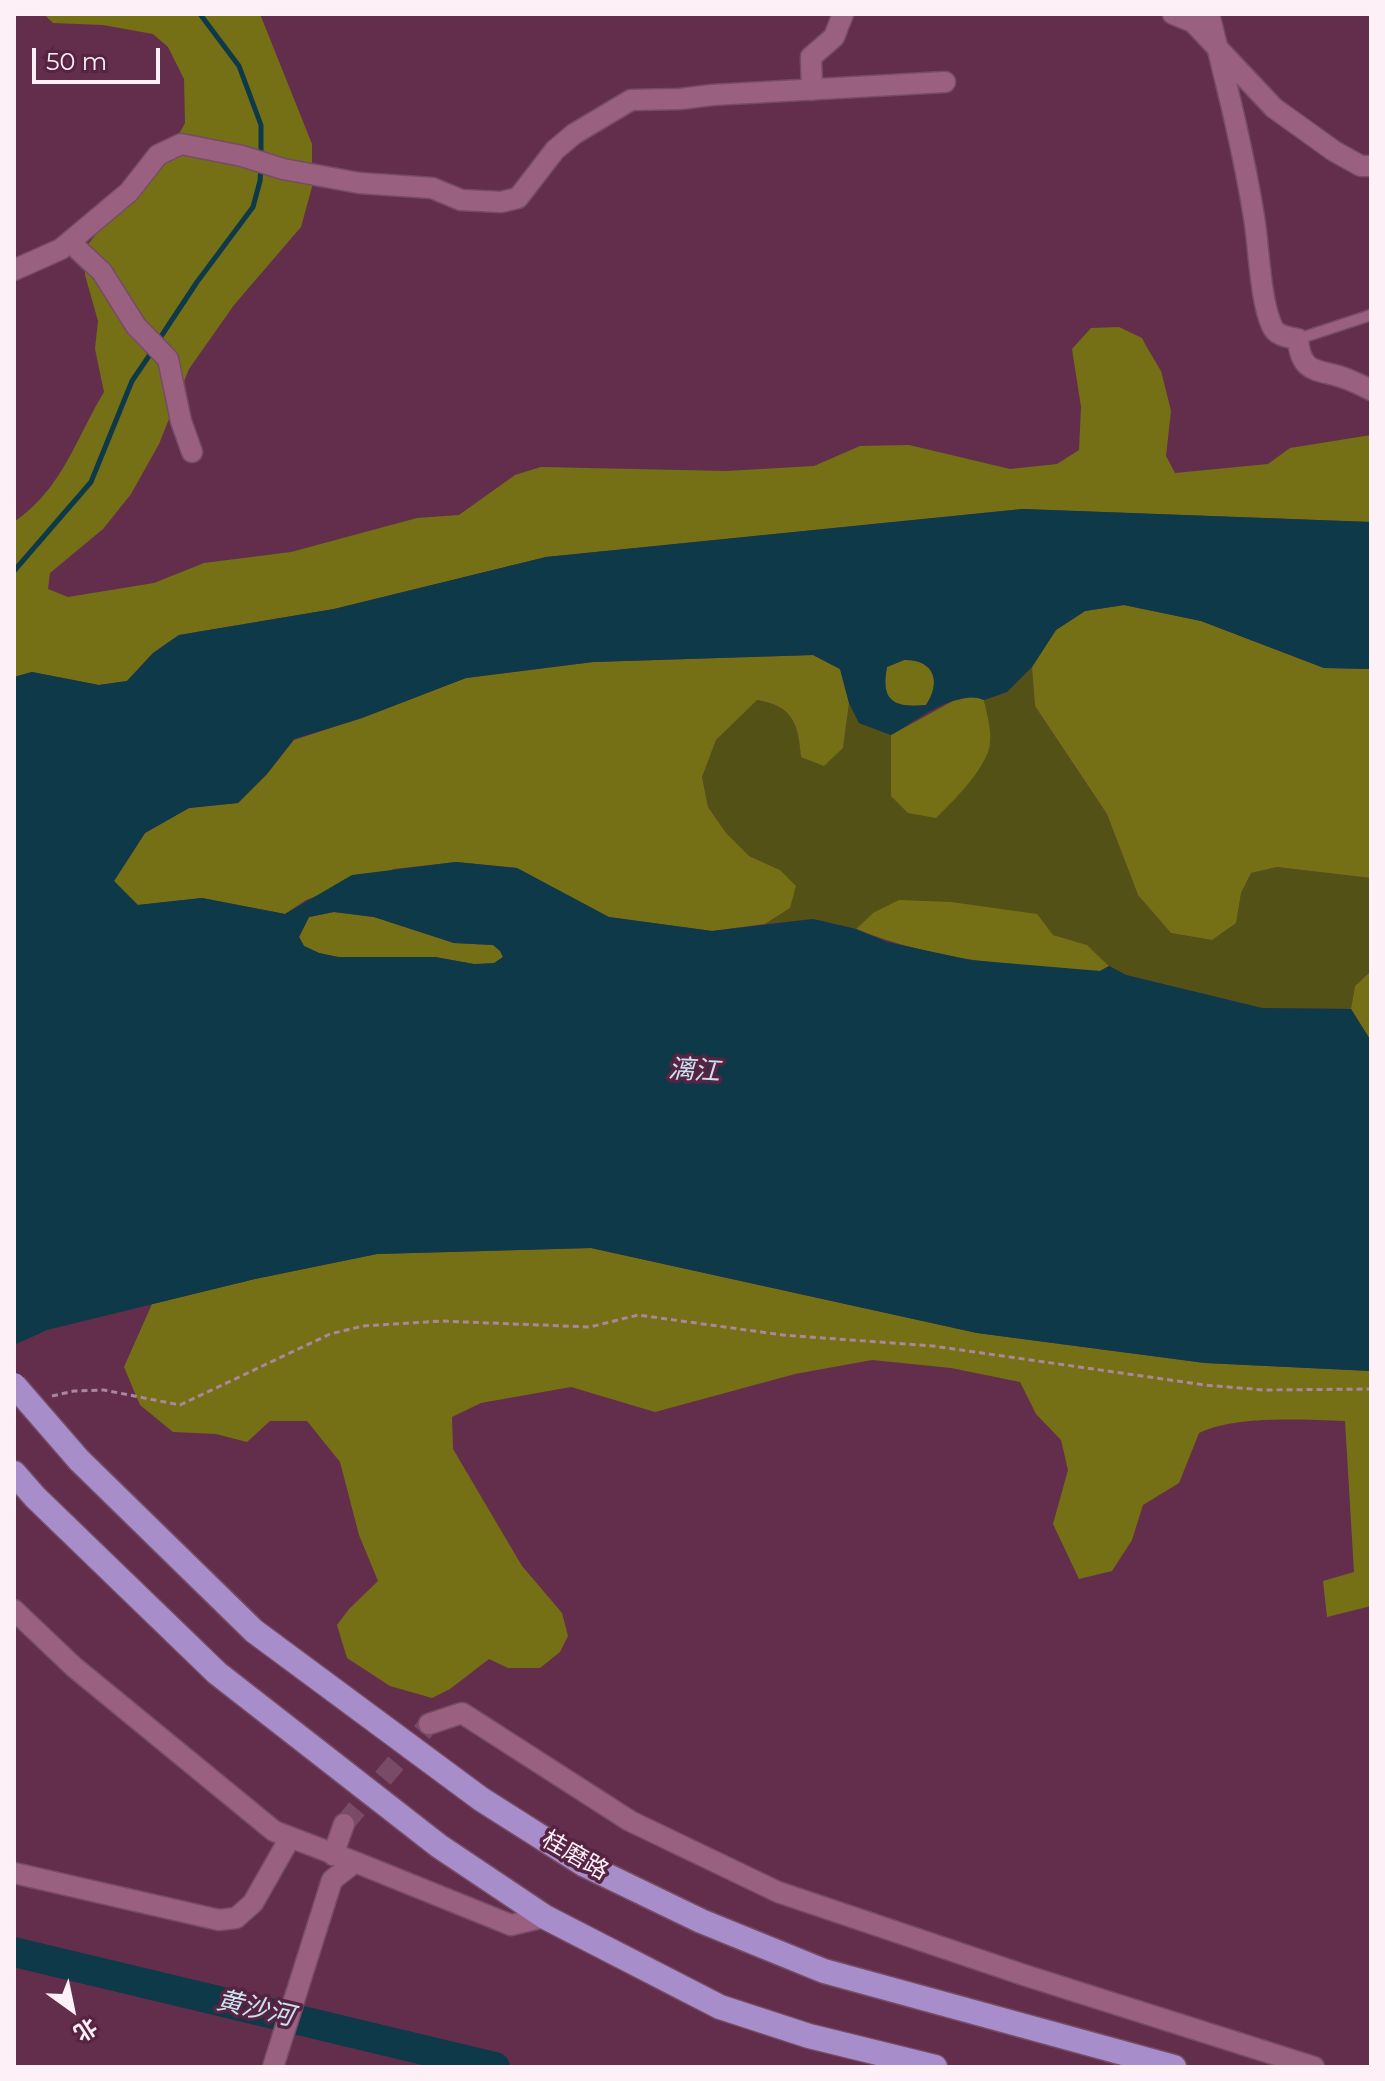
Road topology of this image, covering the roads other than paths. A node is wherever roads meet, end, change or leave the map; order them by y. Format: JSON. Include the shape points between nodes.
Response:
{"nodes":[{"id":1,"x":843,"y":14,"type":"edge"},
{"id":2,"x":1173,"y":14,"type":"edge"},
{"id":3,"x":1209,"y":14,"type":"edge"},
{"id":4,"x":1217,"y":47,"type":"junction"},
{"id":5,"x":945,"y":82,"type":"dead end"},
{"id":6,"x":812,"y":90,"type":"junction"},
{"id":7,"x":1371,"y":166,"type":"edge"},
{"id":8,"x":70,"y":242,"type":"junction"},
{"id":9,"x":14,"y":270,"type":"edge"},
{"id":10,"x":1371,"y":315,"type":"edge"},
{"id":11,"x":1298,"y":339,"type":"junction"},
{"id":12,"x":1371,"y":390,"type":"edge"},
{"id":13,"x":192,"y":452,"type":"dead end"},
{"id":14,"x":14,"y":1385,"type":"edge"},
{"id":15,"x":14,"y":1473,"type":"edge"},
{"id":16,"x":14,"y":1610,"type":"edge"},
{"id":17,"x":429,"y":1724,"type":"tunnel mouth"},
{"id":18,"x":344,"y":1824,"type":"tunnel mouth"},
{"id":19,"x":290,"y":1838,"type":"junction"},
{"id":20,"x":333,"y":1855,"type":"junction"},
{"id":21,"x":355,"y":1862,"type":"junction"},
{"id":22,"x":14,"y":1873,"type":"edge"},
{"id":23,"x":545,"y":1917,"type":"junction"},
{"id":24,"x":273,"y":2067,"type":"edge"},
{"id":25,"x":935,"y":2067,"type":"edge"},
{"id":26,"x":1174,"y":2067,"type":"edge"},
{"id":27,"x":1314,"y":2067,"type":"edge"}],
"edges":[{"from":1,"to":6,"type":"street","via":[[834,37],[811,57]]},
{"from":2,"to":4,"type":"street","via":[[1193,22]]},
{"from":3,"to":4,"type":"street"},
{"from":4,"to":7,"type":"street","via":[[1274,108],[1334,151]]},
{"from":4,"to":11,"type":"street","via":[[1244,156],[1272,327]]},
{"from":5,"to":6,"type":"street"},
{"from":6,"to":8,"type":"street","via":[[631,100],[574,134],[518,198],[501,202],[461,200],[432,188],[359,183],[181,144],[158,155],[129,192]]},
{"from":8,"to":9,"type":"street"},
{"from":8,"to":13,"type":"street","via":[[102,272],[136,326],[168,359]]},
{"from":10,"to":11,"type":"lane"},
{"from":11,"to":12,"type":"street","via":[[1299,352],[1314,371]]},
{"from":14,"to":26,"type":"main road","name":"桂磨路","bridge":true,"via":[[79,1460],[254,1631],[481,1799],[585,1865],[701,1921],[824,1971]]},
{"from":15,"to":23,"type":"main road","via":[[217,1673],[439,1846]]},
{"from":16,"to":19,"type":"street","via":[[86,1676],[274,1831]]},
{"from":17,"to":27,"type":"street","via":[[462,1713],[630,1821],[778,1892]]},
{"from":18,"to":20,"type":"street"},
{"from":19,"to":20,"type":"street"},
{"from":19,"to":22,"type":"street","via":[[253,1903],[236,1918],[219,1920]]},
{"from":20,"to":21,"type":"street"},
{"from":21,"to":23,"type":"street","via":[[511,1925]]},
{"from":21,"to":24,"type":"street","via":[[332,1880]]},
{"from":23,"to":25,"type":"main road","via":[[720,2007],[809,2036]]}]}
